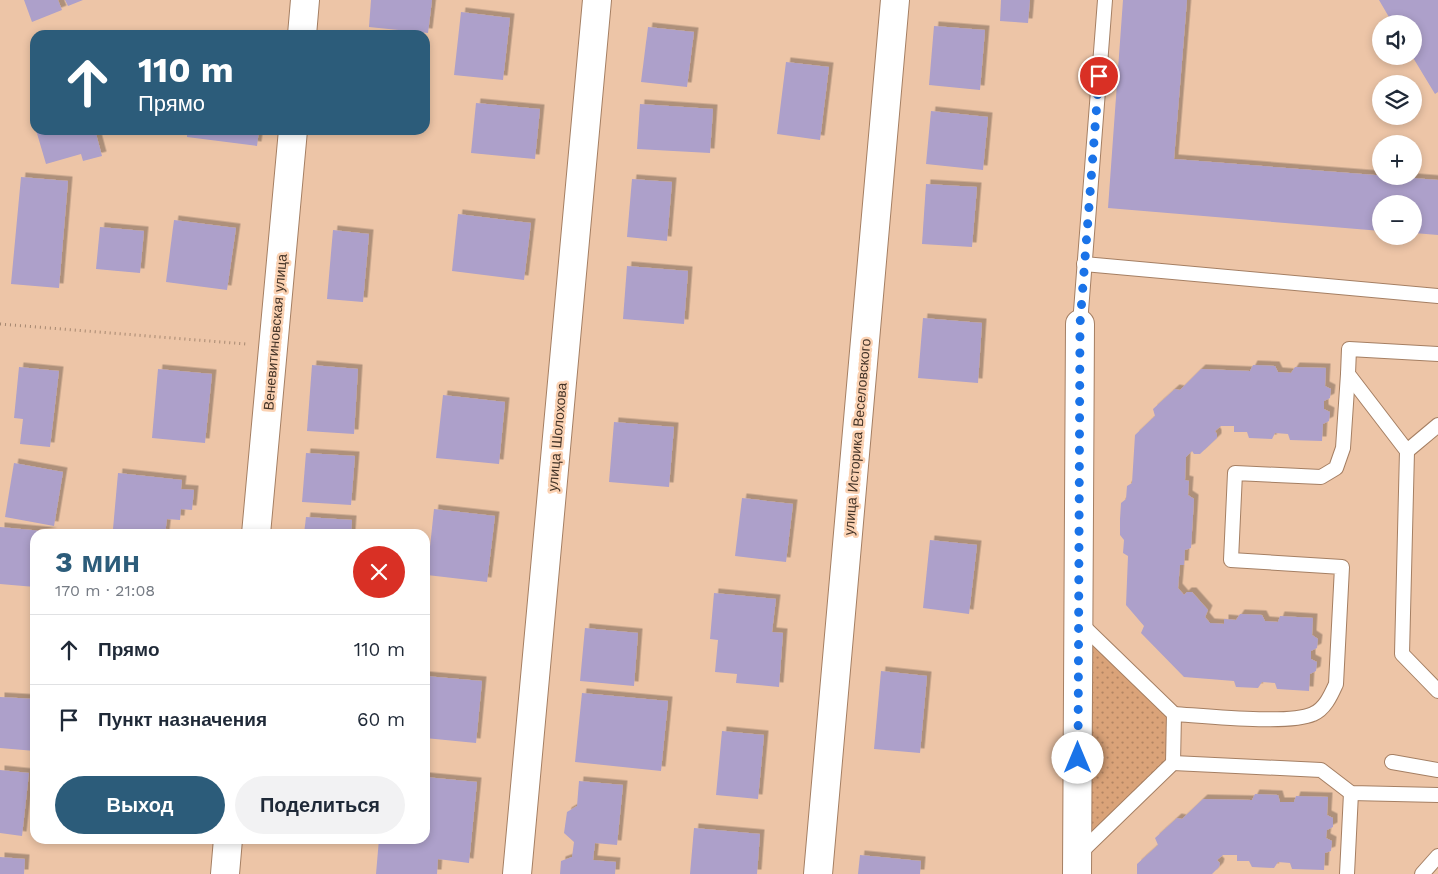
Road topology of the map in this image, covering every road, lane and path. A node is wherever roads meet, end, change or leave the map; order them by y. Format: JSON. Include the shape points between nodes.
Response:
{"nodes":[{"id":1,"x":305,"y":0,"type":"edge"},
{"id":2,"x":598,"y":0,"type":"edge"},
{"id":3,"x":895,"y":0,"type":"edge"},
{"id":4,"x":1105,"y":0,"type":"edge"},
{"id":5,"x":302,"y":30,"type":"edge"},
{"id":6,"x":293,"y":135,"type":"edge"},
{"id":7,"x":1084,"y":264,"type":"junction"},
{"id":8,"x":1438,"y":296,"type":"edge"},
{"id":9,"x":0,"y":324,"type":"edge"},
{"id":10,"x":1080,"y":324,"type":"joint"},
{"id":11,"x":274,"y":347,"type":"junction"},
{"id":12,"x":1438,"y":354,"type":"edge"},
{"id":13,"x":1348,"y":374,"type":"junction"},
{"id":14,"x":1438,"y":424,"type":"edge"},
{"id":15,"x":1407,"y":451,"type":"junction"},
{"id":16,"x":256,"y":529,"type":"edge"},
{"id":17,"x":1078,"y":622,"type":"junction"},
{"id":18,"x":1438,"y":691,"type":"edge"},
{"id":19,"x":1174,"y":714,"type":"junction"},
{"id":20,"x":1392,"y":762,"type":"dead end"},
{"id":21,"x":1173,"y":763,"type":"junction"},
{"id":22,"x":1438,"y":770,"type":"edge"},
{"id":23,"x":1351,"y":792,"type":"junction"},
{"id":24,"x":1438,"y":796,"type":"edge"},
{"id":25,"x":228,"y":844,"type":"edge"},
{"id":26,"x":1438,"y":856,"type":"edge"},
{"id":27,"x":1077,"y":865,"type":"edge"},
{"id":28,"x":225,"y":874,"type":"edge"},
{"id":29,"x":517,"y":874,"type":"edge"},
{"id":30,"x":818,"y":874,"type":"edge"},
{"id":31,"x":1347,"y":874,"type":"edge"},
{"id":32,"x":1422,"y":874,"type":"edge"}],
"edges":[{"from":1,"to":5,"type":"street"},
{"from":2,"to":29,"type":"street","name":"улица Шолохова"},
{"from":3,"to":30,"type":"street","name":"улица Историка Веселовского"},
{"from":4,"to":7,"type":"lane"},
{"from":6,"to":11,"type":"street","name":"Веневитиновская улица"},
{"from":7,"to":8,"type":"lane"},
{"from":7,"to":10,"type":"lane"},
{"from":9,"to":11,"type":"path"},
{"from":10,"to":17,"type":"street"},
{"from":11,"to":16,"type":"street","name":"Веневитиновская улица"},
{"from":12,"to":13,"type":"lane","via":[[1349,349]]},
{"from":13,"to":15,"type":"lane"},
{"from":13,"to":19,"type":"lane","via":[[1344,448],[1336,468],[1321,477],[1235,473],[1231,560],[1342,567],[1336,684],[1328,700],[1315,714],[1294,719]]},
{"from":14,"to":15,"type":"lane"},
{"from":15,"to":18,"type":"lane","via":[[1402,654]]},
{"from":17,"to":19,"type":"lane"},
{"from":17,"to":27,"type":"street"},
{"from":19,"to":21,"type":"lane"},
{"from":20,"to":22,"type":"lane"},
{"from":21,"to":23,"type":"lane","via":[[1321,770]]},
{"from":21,"to":27,"type":"lane"},
{"from":23,"to":24,"type":"lane"},
{"from":23,"to":31,"type":"lane"},
{"from":25,"to":28,"type":"street"},
{"from":26,"to":32,"type":"lane"}]}
